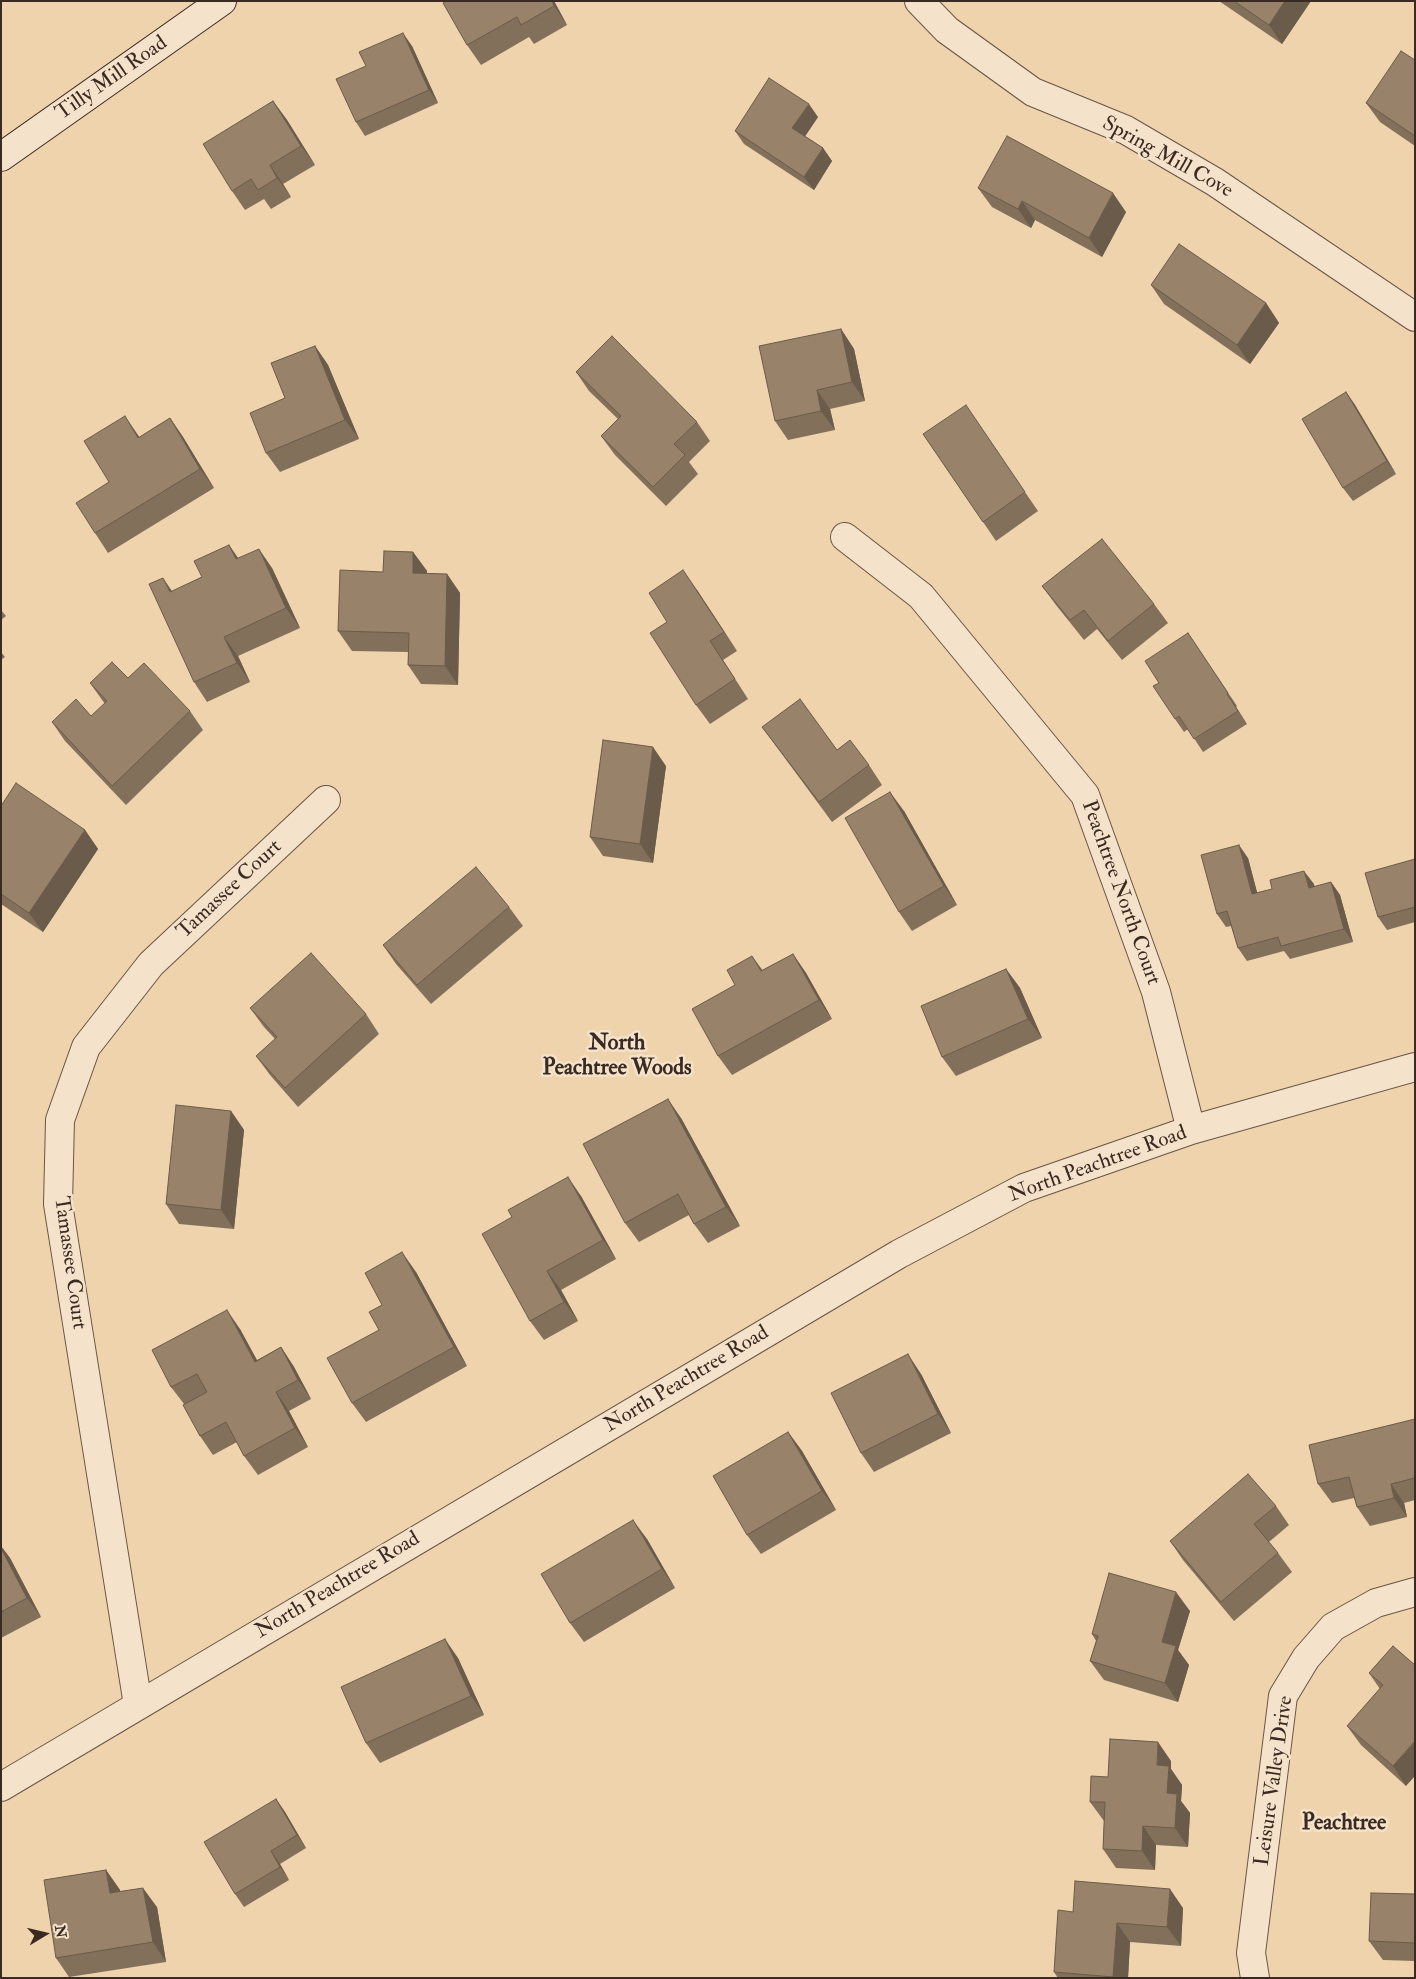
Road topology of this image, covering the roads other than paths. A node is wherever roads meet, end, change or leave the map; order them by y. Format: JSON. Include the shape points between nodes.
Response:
{"nodes":[{"id":1,"x":222,"y":1,"type":"edge"},
{"id":2,"x":919,"y":1,"type":"edge"},
{"id":3,"x":1,"y":157,"type":"edge"},
{"id":4,"x":1415,"y":317,"type":"edge"},
{"id":5,"x":845,"y":537,"type":"dead end"},
{"id":6,"x":326,"y":800,"type":"dead end"},
{"id":7,"x":1415,"y":1067,"type":"edge"},
{"id":8,"x":1191,"y":1130,"type":"junction"},
{"id":9,"x":1415,"y":1592,"type":"edge"},
{"id":10,"x":138,"y":1704,"type":"junction"},
{"id":11,"x":1,"y":1787,"type":"edge"},
{"id":12,"x":1255,"y":1978,"type":"edge"}],
"edges":[{"from":1,"to":3,"type":"street","name":"Tilly Mill Road"},
{"from":2,"to":4,"type":"street","name":"Spring Mill Cove","via":[[947,30],[1033,92],[1126,130],[1207,178]]},
{"from":5,"to":8,"type":"street","name":"Peachtree North Court","via":[[922,596],[1085,794],[1156,992]]},
{"from":6,"to":10,"type":"street","name":"Tamassee Court","via":[[151,964],[86,1047],[60,1120],[58,1204]]},
{"from":7,"to":8,"type":"street","name":"North Peachtree Road"},
{"from":8,"to":10,"type":"street","name":"North Peachtree Road","via":[[1024,1188],[899,1254]]},
{"from":9,"to":12,"type":"street","name":"Leisure Valley Drive","via":[[1376,1603],[1333,1627],[1306,1658],[1283,1696],[1251,1953]]},
{"from":10,"to":11,"type":"street","name":"North Peachtree Road"}]}
